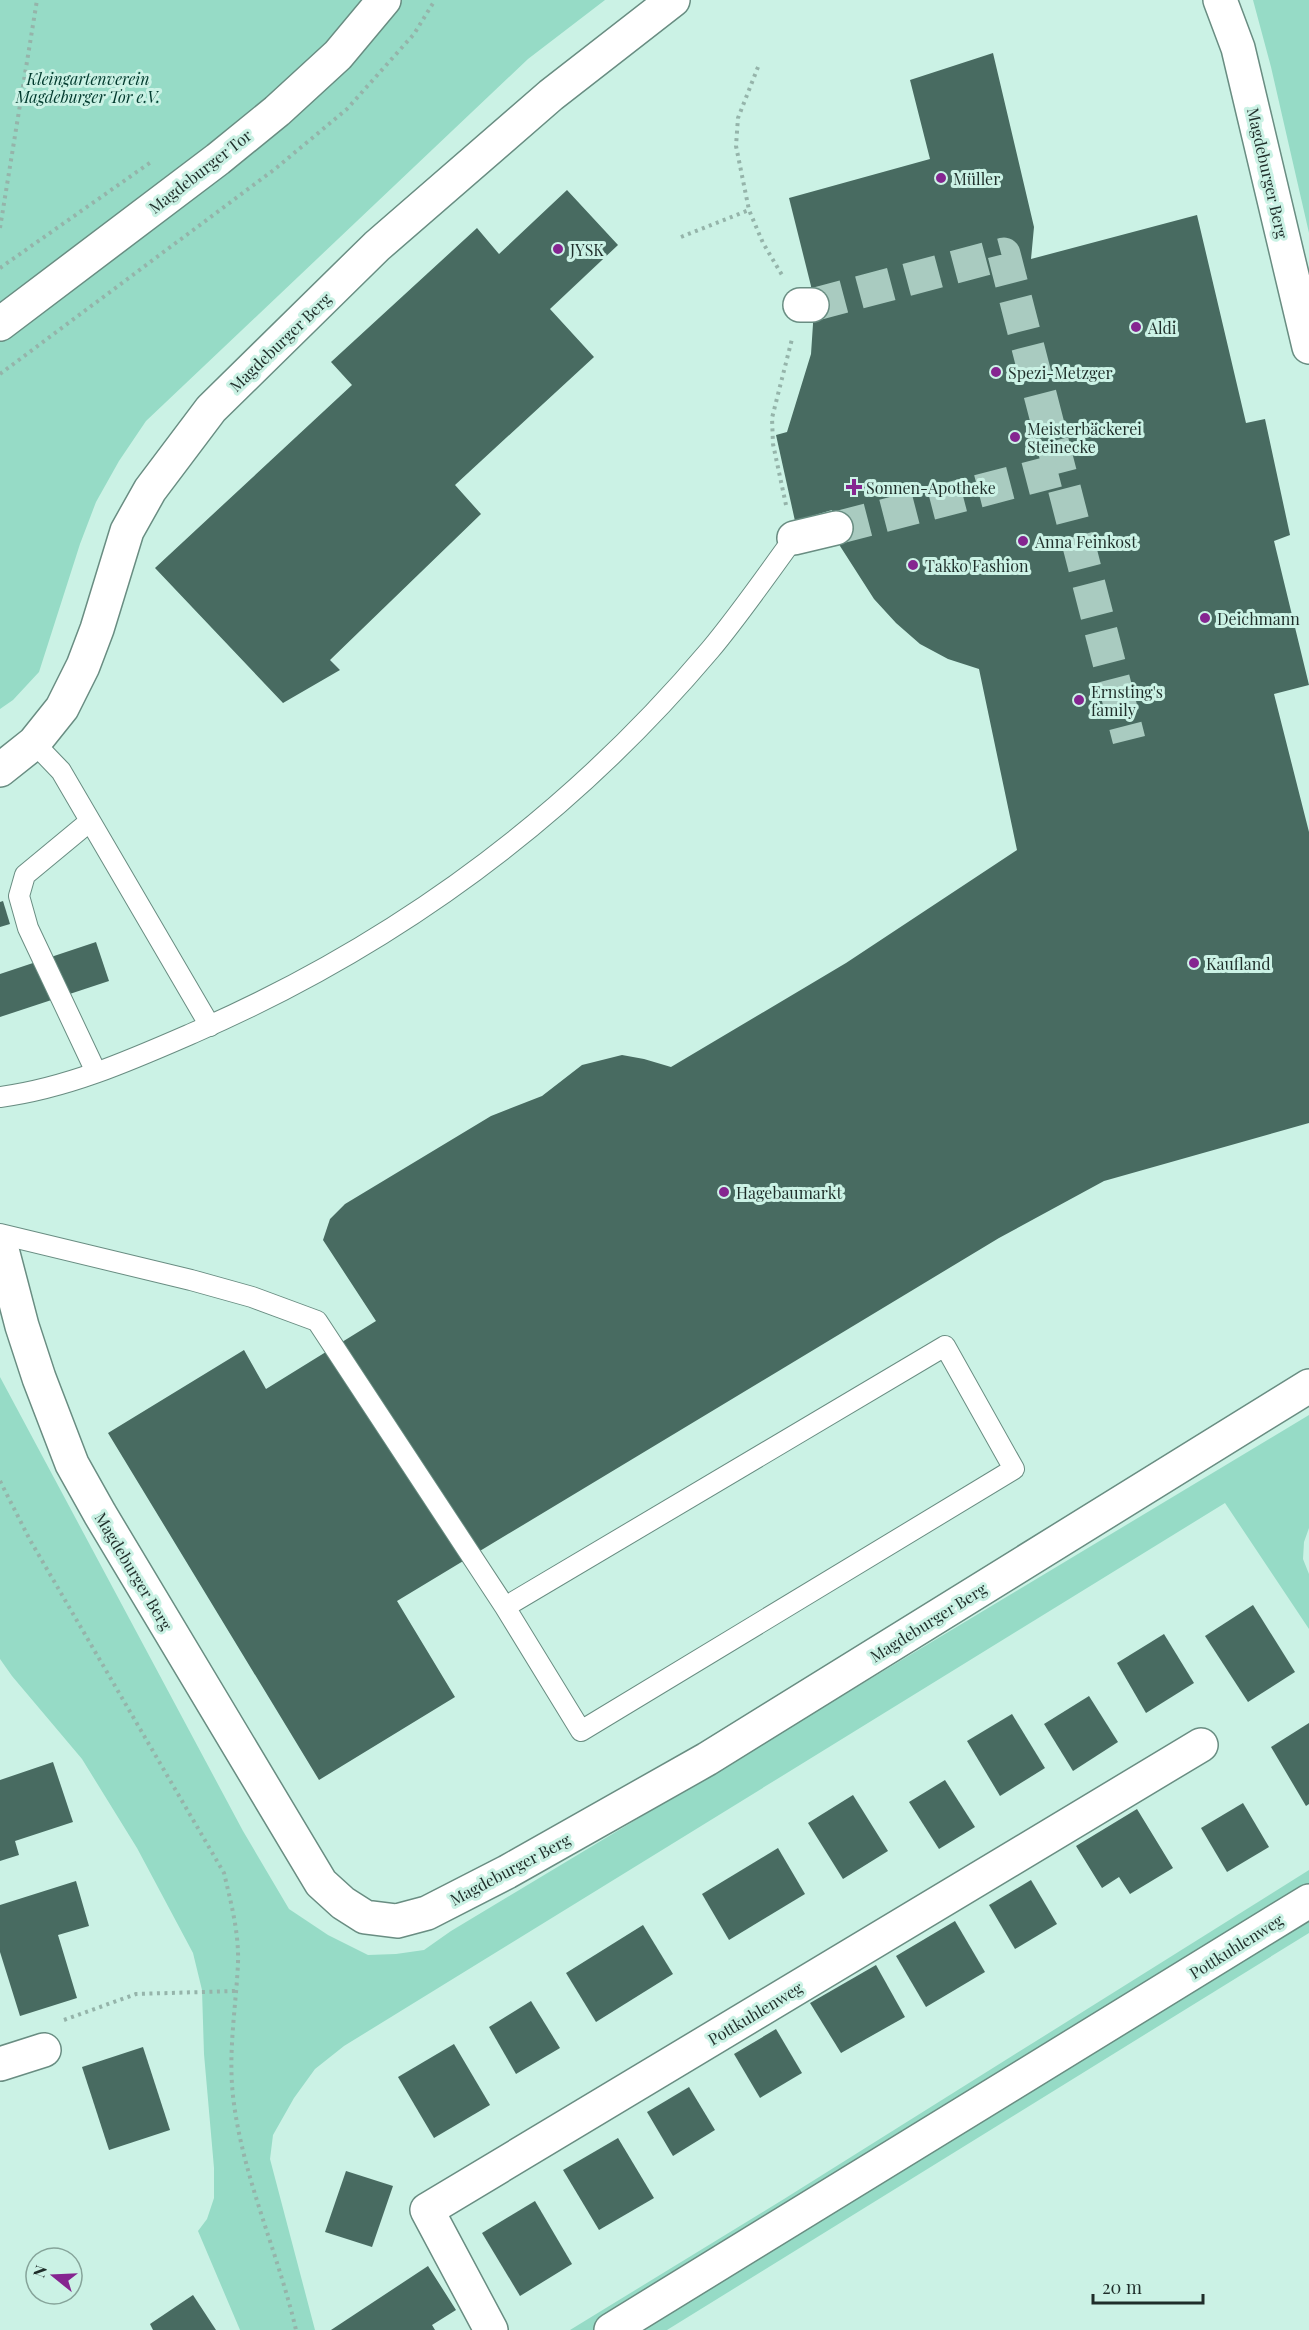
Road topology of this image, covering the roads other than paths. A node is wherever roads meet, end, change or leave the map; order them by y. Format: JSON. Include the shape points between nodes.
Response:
{"nodes":[{"id":1,"x":384,"y":0,"type":"edge"},
{"id":2,"x":673,"y":0,"type":"edge"},
{"id":3,"x":1220,"y":0,"type":"edge"},
{"id":4,"x":0,"y":324,"type":"edge"},
{"id":5,"x":1309,"y":348,"type":"edge"},
{"id":6,"x":836,"y":528,"type":"tunnel mouth"},
{"id":7,"x":794,"y":538,"type":"joint"},
{"id":8,"x":34,"y":743,"type":"junction"},
{"id":9,"x":0,"y":770,"type":"edge"},
{"id":10,"x":89,"y":822,"type":"junction"},
{"id":11,"x":210,"y":1026,"type":"junction"},
{"id":12,"x":96,"y":1072,"type":"junction"},
{"id":13,"x":0,"y":1097,"type":"edge"},
{"id":14,"x":0,"y":1234,"type":"edge"},
{"id":15,"x":0,"y":1242,"type":"edge"},
{"id":16,"x":1309,"y":1386,"type":"edge"},
{"id":17,"x":505,"y":1607,"type":"junction"},
{"id":18,"x":1201,"y":1745,"type":"dead end"},
{"id":19,"x":1309,"y":1901,"type":"edge"},
{"id":20,"x":44,"y":2050,"type":"road end"},
{"id":21,"x":0,"y":2064,"type":"edge"},
{"id":22,"x":491,"y":2330,"type":"edge"},
{"id":23,"x":611,"y":2330,"type":"edge"}],
"edges":[{"from":1,"to":4,"type":"street","name":"Magdeburger Tor","via":[[338,56],[277,111]]},
{"from":2,"to":8,"type":"street","name":"Magdeburger Berg","via":[[552,95],[377,246],[211,409],[150,490],[127,531],[83,666],[62,708]]},
{"from":3,"to":5,"type":"street","name":"Magdeburger Berg","via":[[1238,48]]},
{"from":6,"to":7,"type":"street"},
{"from":7,"to":11,"type":"lane","via":[[710,649],[650,716],[585,782],[518,840],[444,895],[371,942],[290,988]]},
{"from":8,"to":9,"type":"street","name":"Magdeburger Berg"},
{"from":8,"to":10,"type":"lane","via":[[61,771]]},
{"from":10,"to":11,"type":"lane"},
{"from":10,"to":12,"type":"lane","via":[[25,875],[20,896],[28,928]]},
{"from":11,"to":12,"type":"lane"},
{"from":12,"to":13,"type":"lane","via":[[34,1093]]},
{"from":14,"to":17,"type":"lane","via":[[191,1280],[317,1321]]},
{"from":15,"to":16,"type":"street","name":"Magdeburger Berg","via":[[39,1378],[72,1464],[100,1514],[321,1883],[365,1917],[397,1921],[427,1913],[497,1877],[707,1759]]},
{"from":17,"to":17,"type":"lane","via":[[945,1346],[1014,1469],[581,1731]]},
{"from":18,"to":22,"type":"street","name":"Pottkuhlenweg","via":[[427,2210]]},
{"from":19,"to":23,"type":"street","name":"Pottkuhlenweg"},
{"from":20,"to":21,"type":"street"}]}
